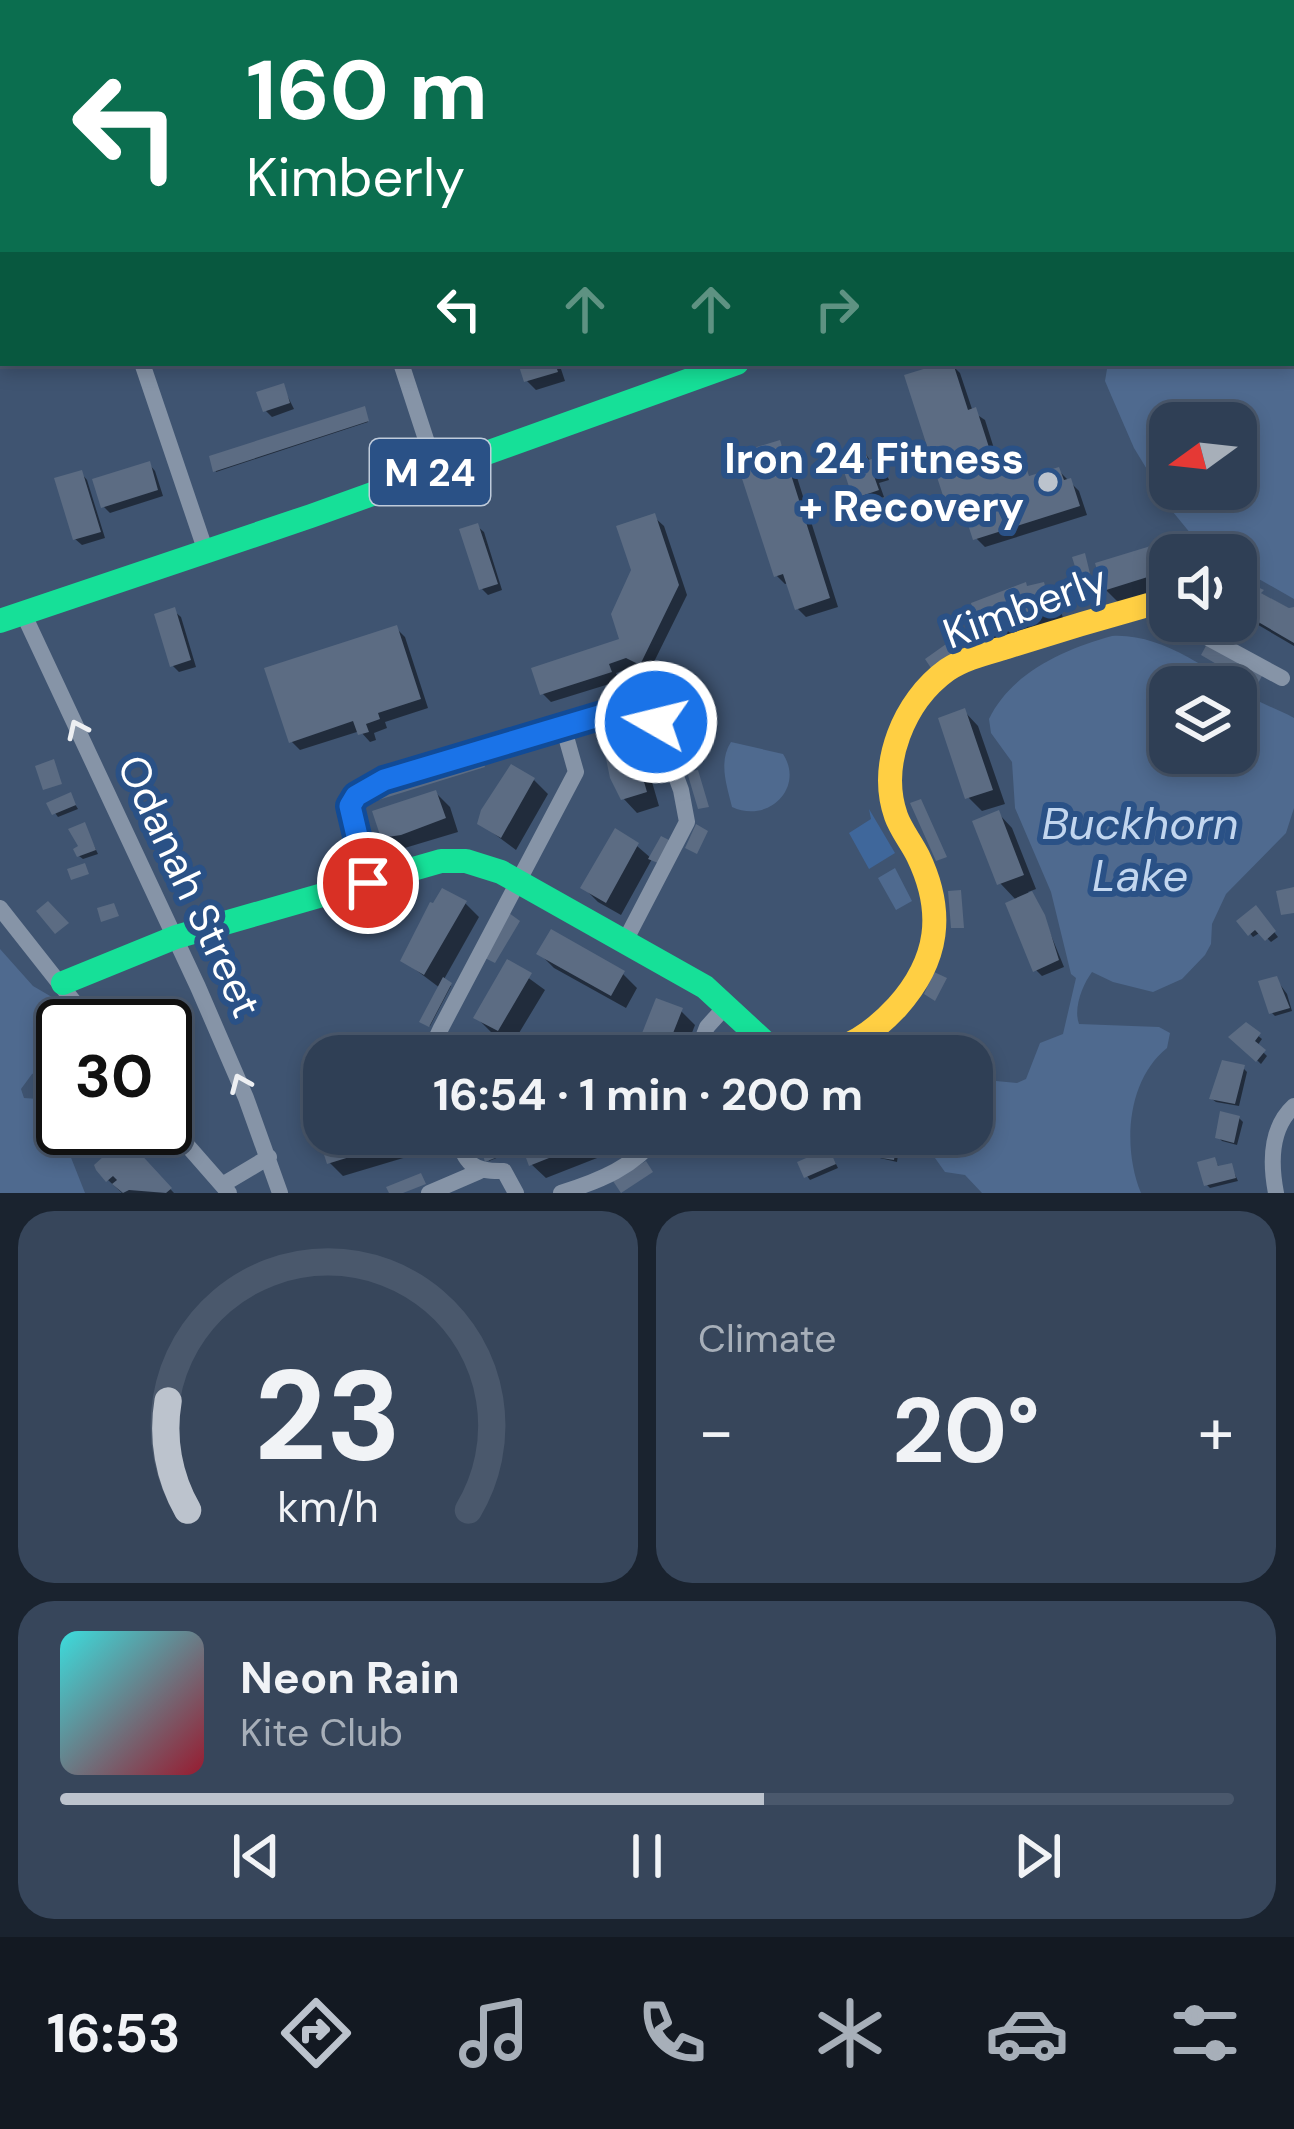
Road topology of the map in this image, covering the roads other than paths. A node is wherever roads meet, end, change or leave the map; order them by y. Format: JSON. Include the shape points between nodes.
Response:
{"nodes":[{"id":1,"x":143,"y":366,"type":"edge"},
{"id":2,"x":401,"y":366,"type":"edge"},
{"id":3,"x":719,"y":366,"type":"edge"},
{"id":4,"x":436,"y":470,"type":"junction"},
{"id":5,"x":206,"y":553,"type":"junction"},
{"id":6,"x":1149,"y":606,"type":"edge"},
{"id":7,"x":12,"y":617,"type":"edge"},
{"id":8,"x":1215,"y":642,"type":"edge"},
{"id":9,"x":1282,"y":679,"type":"dead end"},
{"id":10,"x":563,"y":725,"type":"junction"},
{"id":11,"x":519,"y":882,"type":"junction"},
{"id":12,"x":368,"y":883,"type":"junction"},
{"id":13,"x":0,"y":908,"type":"edge"},
{"id":14,"x":176,"y":937,"type":"junction"},
{"id":15,"x":624,"y":943,"type":"junction"},
{"id":16,"x":63,"y":983,"type":"junction"},
{"id":17,"x":74,"y":999,"type":"edge"},
{"id":18,"x":726,"y":1006,"type":"junction"},
{"id":19,"x":438,"y":1035,"type":"edge"},
{"id":20,"x":703,"y":1035,"type":"edge"},
{"id":21,"x":757,"y":1035,"type":"edge"},
{"id":22,"x":870,"y":1035,"type":"edge"},
{"id":23,"x":1294,"y":1106,"type":"edge"},
{"id":24,"x":192,"y":1151,"type":"edge"},
{"id":25,"x":464,"y":1155,"type":"edge"},
{"id":26,"x":644,"y":1155,"type":"edge"},
{"id":27,"x":269,"y":1157,"type":"junction"},
{"id":28,"x":478,"y":1172,"type":"junction"},
{"id":29,"x":225,"y":1189,"type":"edge"},
{"id":30,"x":280,"y":1193,"type":"edge"},
{"id":31,"x":429,"y":1193,"type":"edge"},
{"id":32,"x":516,"y":1193,"type":"edge"},
{"id":33,"x":561,"y":1193,"type":"edge"},
{"id":34,"x":1276,"y":1193,"type":"edge"}],
"edges":[{"from":1,"to":5,"type":"street"},
{"from":2,"to":4,"type":"street"},
{"from":3,"to":4,"type":"street","number":"M 24"},
{"from":4,"to":5,"type":"street","number":"M 24"},
{"from":5,"to":7,"type":"street","number":"M 24"},
{"from":6,"to":22,"type":"street","name":"Kimberly","via":[[948,669],[901,727],[890,797],[930,882],[939,937],[927,967]]},
{"from":14,"to":7,"type":"street","name":"Odanah Street","one_way":true},
{"from":8,"to":9,"type":"street","name":"Kimberly"},
{"from":10,"to":11,"type":"street","via":[[576,772]]},
{"from":10,"to":12,"type":"street","via":[[433,762],[356,796],[351,820]]},
{"from":10,"to":15,"type":"street","via":[[645,711],[681,790],[687,822]]},
{"from":11,"to":12,"type":"street","via":[[485,865],[441,861]]},
{"from":11,"to":15,"type":"street"},
{"from":11,"to":19,"type":"street"},
{"from":12,"to":14,"type":"street"},
{"from":13,"to":16,"type":"street"},
{"from":14,"to":16,"type":"street"},
{"from":27,"to":14,"type":"street","name":"Odanah Street","one_way":true},
{"from":15,"to":18,"type":"street"},
{"from":16,"to":17,"type":"street"},
{"from":18,"to":20,"type":"street"},
{"from":18,"to":21,"type":"street"},
{"from":23,"to":34,"type":"street","via":[[1280,1120],[1274,1147]]},
{"from":24,"to":29,"type":"street"},
{"from":25,"to":28,"type":"street"},
{"from":26,"to":33,"type":"street"},
{"from":27,"to":29,"type":"street"},
{"from":27,"to":30,"type":"street","name":"Odanah Street"},
{"from":28,"to":31,"type":"street"},
{"from":28,"to":32,"type":"street","via":[[504,1171]]}]}
